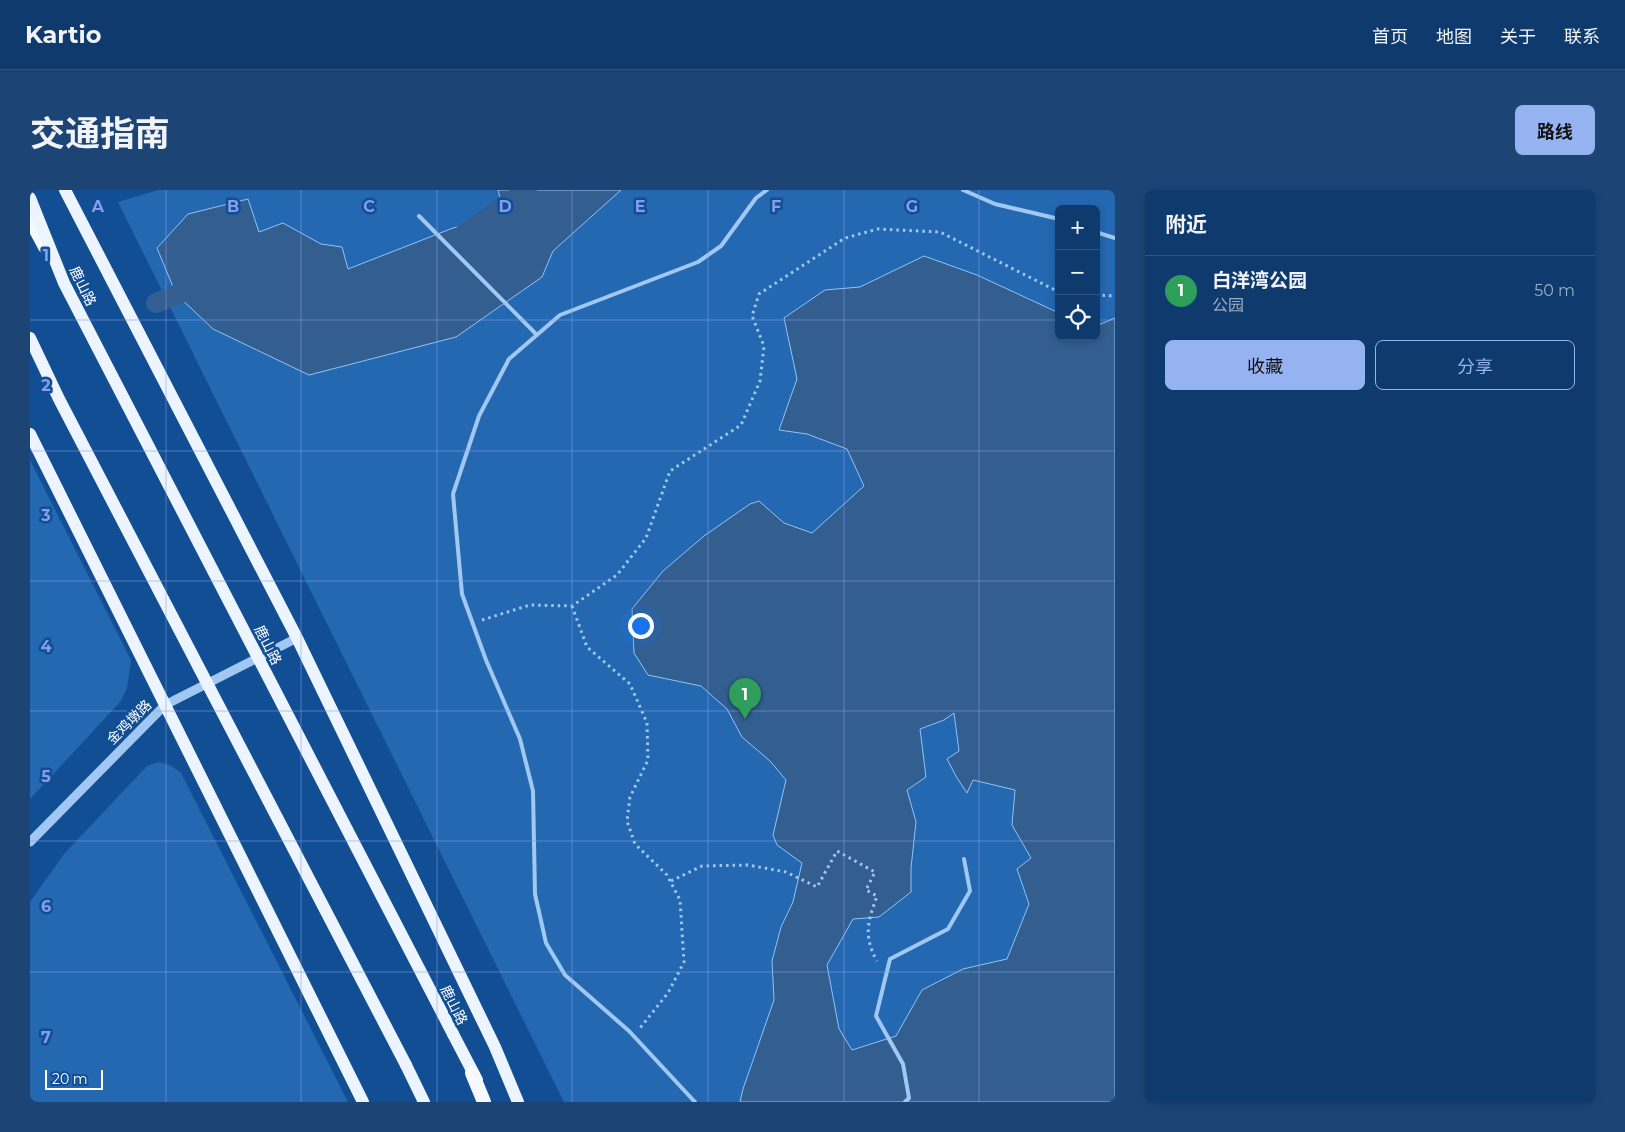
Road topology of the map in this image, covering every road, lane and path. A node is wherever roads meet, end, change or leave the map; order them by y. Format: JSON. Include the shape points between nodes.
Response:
{"nodes":[{"id":1,"x":65,"y":190,"type":"edge"},
{"id":2,"x":767,"y":190,"type":"edge"},
{"id":3,"x":963,"y":190,"type":"edge"},
{"id":4,"x":30,"y":198,"type":"edge"},
{"id":5,"x":419,"y":216,"type":"dead end"},
{"id":6,"x":1055,"y":218,"type":"edge"},
{"id":7,"x":30,"y":219,"type":"edge"},
{"id":8,"x":1100,"y":233,"type":"edge"},
{"id":9,"x":1115,"y":238,"type":"edge"},
{"id":10,"x":64,"y":283,"type":"junction"},
{"id":11,"x":1055,"y":290,"type":"edge"},
{"id":12,"x":1100,"y":295,"type":"edge"},
{"id":13,"x":1115,"y":296,"type":"edge"},
{"id":14,"x":537,"y":335,"type":"junction"},
{"id":15,"x":30,"y":338,"type":"edge"},
{"id":16,"x":30,"y":434,"type":"edge"},
{"id":17,"x":572,"y":606,"type":"junction"},
{"id":18,"x":473,"y":623,"type":"junction"},
{"id":19,"x":297,"y":638,"type":"junction"},
{"id":20,"x":165,"y":705,"type":"junction"},
{"id":21,"x":30,"y":842,"type":"edge"},
{"id":22,"x":964,"y":859,"type":"dead end"},
{"id":23,"x":671,"y":881,"type":"junction"},
{"id":24,"x":886,"y":975,"type":"junction"},
{"id":25,"x":634,"y":1036,"type":"junction"},
{"id":26,"x":472,"y":1073,"type":"junction"},
{"id":27,"x":363,"y":1102,"type":"edge"},
{"id":28,"x":424,"y":1102,"type":"edge"},
{"id":29,"x":484,"y":1102,"type":"edge"},
{"id":30,"x":489,"y":1102,"type":"edge"},
{"id":31,"x":518,"y":1102,"type":"edge"},
{"id":32,"x":695,"y":1102,"type":"edge"},
{"id":33,"x":905,"y":1102,"type":"edge"}],
"edges":[{"from":1,"to":19,"type":"main road"},
{"from":2,"to":14,"type":"lane","via":[[756,198],[721,246],[698,262],[560,314]]},
{"from":3,"to":6,"type":"lane","via":[[995,204]]},
{"from":4,"to":10,"type":"main road","name":"鹿山路","bridge":true},
{"from":5,"to":14,"type":"lane"},
{"from":7,"to":10,"type":"highway","bridge":true},
{"from":8,"to":9,"type":"lane"},
{"from":10,"to":26,"type":"main road","name":"鹿山路","bridge":true},
{"from":11,"to":17,"type":"path","via":[[940,232],[878,229],[845,238],[759,294],[752,316],[764,346],[760,381],[741,424],[670,471],[646,538],[617,575]]},
{"from":12,"to":13,"type":"path"},
{"from":14,"to":18,"type":"lane","via":[[509,359],[478,416],[453,494],[462,594]]},
{"from":15,"to":28,"type":"main road","bridge":true},
{"from":16,"to":20,"type":"main road"},
{"from":17,"to":18,"type":"path","via":[[530,605]]},
{"from":17,"to":23,"type":"path","via":[[587,647],[630,684],[647,723],[648,760],[630,797],[627,821],[635,844]]},
{"from":18,"to":25,"type":"lane","via":[[520,739],[533,791],[535,894],[546,943],[565,975]]},
{"from":19,"to":20,"type":"street","name":"金鸡墩路"},
{"from":19,"to":31,"type":"main road","via":[[495,1047]]},
{"from":20,"to":21,"type":"street","name":"金鸡墩路"},
{"from":20,"to":27,"type":"main road"},
{"from":22,"to":24,"type":"lane","via":[[970,891],[948,929],[890,959]]},
{"from":23,"to":24,"type":"path","via":[[702,866],[748,865],[786,872],[818,887],[837,851],[875,872],[866,890],[877,896],[868,922],[870,948]]},
{"from":23,"to":25,"type":"path","via":[[680,900],[684,962],[668,993]]},
{"from":24,"to":33,"type":"lane","via":[[876,1016],[904,1064],[909,1098]]},
{"from":25,"to":32,"type":"lane"},
{"from":26,"to":29,"type":"highway"},
{"from":26,"to":30,"type":"main road","name":"鹿山路"}]}
